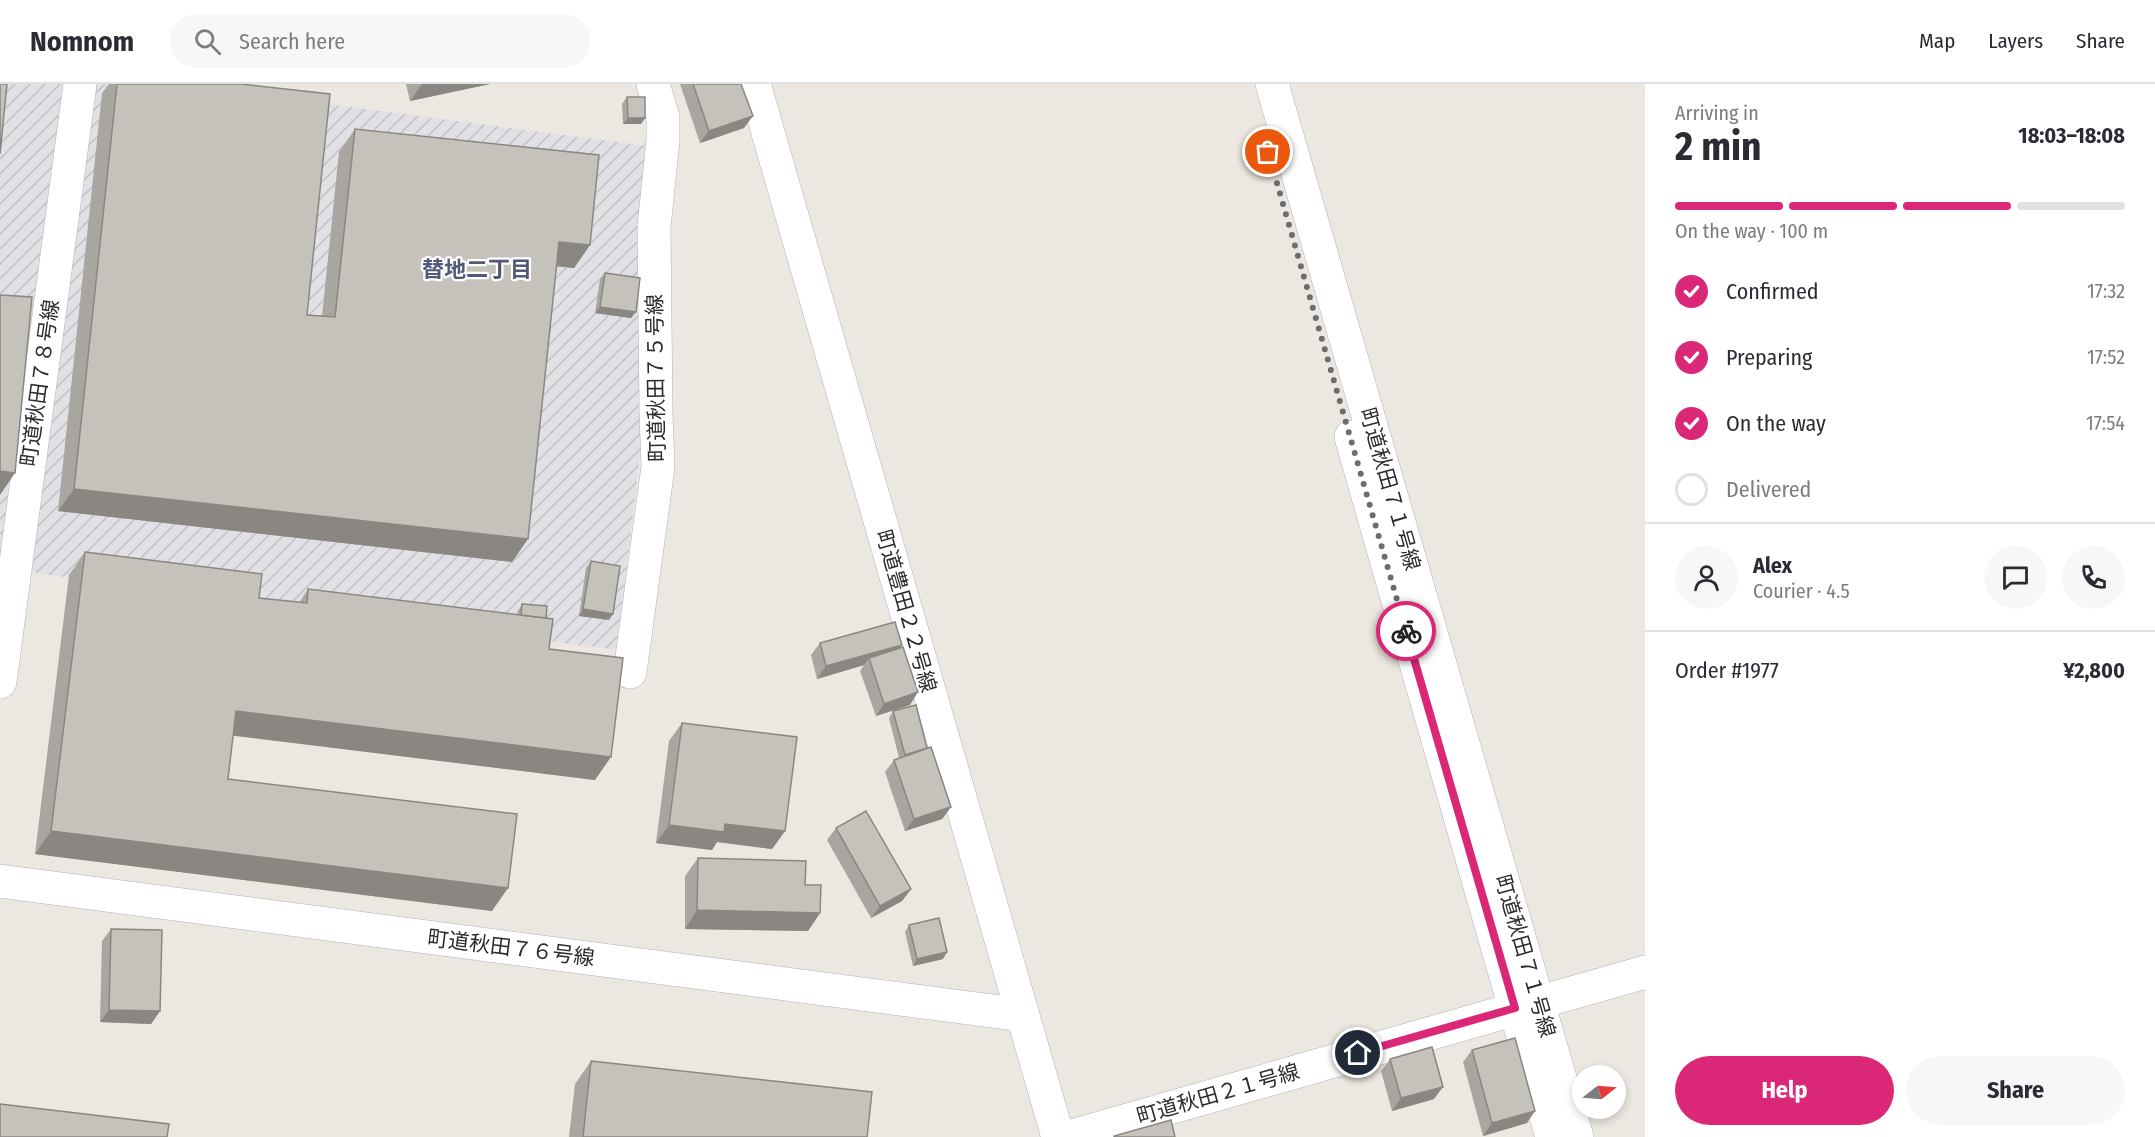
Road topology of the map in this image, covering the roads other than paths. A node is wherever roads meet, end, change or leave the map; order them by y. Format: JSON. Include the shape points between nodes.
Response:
{"nodes":[{"id":1,"x":80,"y":84,"type":"edge"},
{"id":2,"x":653,"y":84,"type":"edge"},
{"id":3,"x":754,"y":84,"type":"edge"},
{"id":4,"x":1249,"y":84,"type":"edge"},
{"id":5,"x":1272,"y":84,"type":"edge"},
{"id":6,"x":630,"y":672,"type":"dead end"},
{"id":7,"x":0,"y":682,"type":"edge"},
{"id":8,"x":0,"y":881,"type":"edge"},
{"id":9,"x":1645,"y":972,"type":"edge"},
{"id":10,"x":1526,"y":1005,"type":"junction"},
{"id":11,"x":1022,"y":1015,"type":"junction"},
{"id":12,"x":1058,"y":1137,"type":"edge"},
{"id":13,"x":1068,"y":1137,"type":"edge"},
{"id":14,"x":1552,"y":1137,"type":"edge"},
{"id":15,"x":1577,"y":1137,"type":"edge"}],
"edges":[{"from":1,"to":7,"type":"street","name":"町道秋田７８号線"},
{"from":2,"to":6,"type":"street","name":"町道秋田７５号線","via":[[663,117],[654,227],[658,467]]},
{"from":3,"to":11,"type":"street","name":"町道豊田２２号線"},
{"from":4,"to":10,"type":"street"},
{"from":5,"to":10,"type":"street","name":"町道秋田７１号線"},
{"from":8,"to":11,"type":"street","name":"町道秋田７６号線"},
{"from":9,"to":10,"type":"street","name":"町道秋田２１号線"},
{"from":10,"to":13,"type":"street","name":"町道秋田２１号線"},
{"from":10,"to":14,"type":"street"},
{"from":10,"to":15,"type":"street","name":"町道秋田７１号線"},
{"from":11,"to":12,"type":"street","name":"町道豊田２２号線"}]}
